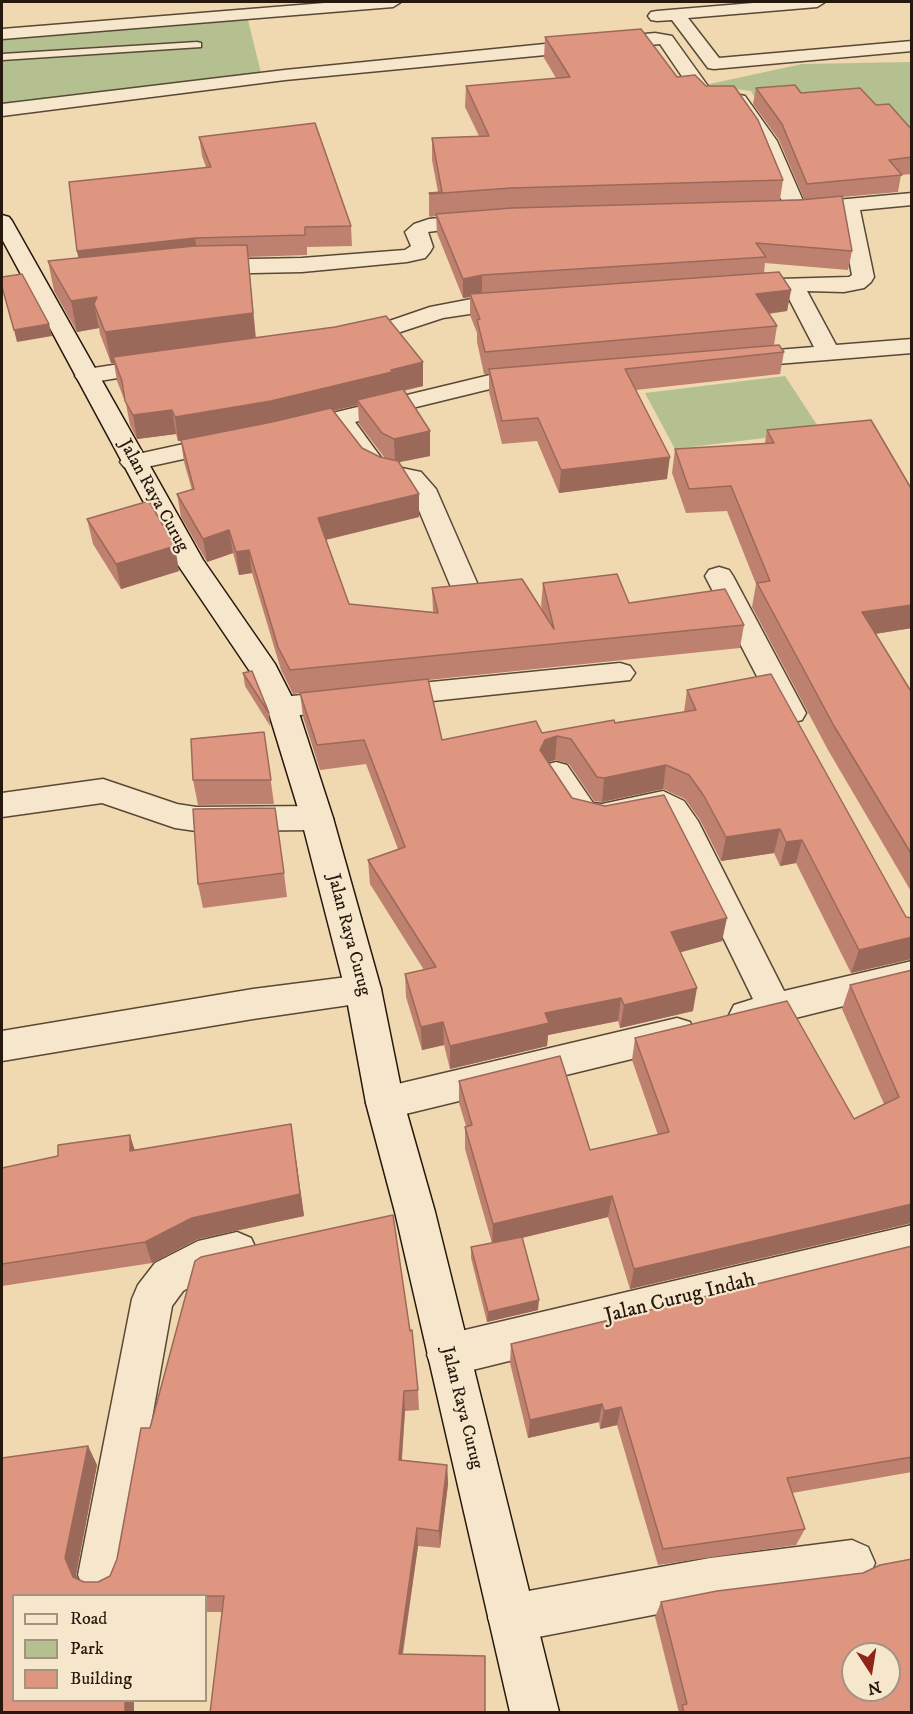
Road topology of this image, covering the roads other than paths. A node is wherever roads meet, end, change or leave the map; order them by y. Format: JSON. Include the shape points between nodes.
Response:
{"nodes":[{"id":1,"x":393,"y":2,"type":"edge"},
{"id":2,"x":817,"y":2,"type":"edge"},
{"id":3,"x":676,"y":14,"type":"junction"},
{"id":4,"x":642,"y":17,"type":"dead end"},
{"id":5,"x":2,"y":34,"type":"edge"},
{"id":6,"x":197,"y":45,"type":"dead end"},
{"id":7,"x":912,"y":46,"type":"edge"},
{"id":8,"x":2,"y":57,"type":"edge"},
{"id":9,"x":2,"y":110,"type":"edge"},
{"id":10,"x":912,"y":200,"type":"edge"},
{"id":11,"x":849,"y":207,"type":"junction"},
{"id":12,"x":797,"y":210,"type":"junction"},
{"id":13,"x":774,"y":211,"type":"edge"},
{"id":14,"x":502,"y":219,"type":"edge"},
{"id":15,"x":2,"y":221,"type":"edge"},
{"id":16,"x":187,"y":268,"type":"edge"},
{"id":17,"x":792,"y":284,"type":"junction"},
{"id":18,"x":721,"y":288,"type":"edge"},
{"id":19,"x":542,"y":300,"type":"edge"},
{"id":20,"x":336,"y":342,"type":"edge"},
{"id":21,"x":912,"y":346,"type":"edge"},
{"id":22,"x":828,"y":352,"type":"junction"},
{"id":23,"x":720,"y":362,"type":"edge"},
{"id":24,"x":177,"y":363,"type":"edge"},
{"id":25,"x":87,"y":376,"type":"junction"},
{"id":26,"x":553,"y":376,"type":"edge"},
{"id":27,"x":339,"y":418,"type":"junction"},
{"id":28,"x":133,"y":462,"type":"junction"},
{"id":29,"x":719,"y":576,"type":"dead end"},
{"id":30,"x":466,"y":592,"type":"edge"},
{"id":31,"x":620,"y":673,"type":"dead end"},
{"id":32,"x":282,"y":707,"type":"junction"},
{"id":33,"x":806,"y":741,"type":"edge"},
{"id":34,"x":556,"y":773,"type":"edge"},
{"id":35,"x":2,"y":805,"type":"edge"},
{"id":36,"x":317,"y":818,"type":"junction"},
{"id":37,"x":912,"y":975,"type":"edge"},
{"id":38,"x":363,"y":989,"type":"junction"},
{"id":39,"x":775,"y":1008,"type":"junction"},
{"id":40,"x":2,"y":1046,"type":"edge"},
{"id":41,"x":385,"y":1102,"type":"junction"},
{"id":42,"x":278,"y":1242,"type":"edge"},
{"id":43,"x":909,"y":1251,"type":"edge"},
{"id":44,"x":448,"y":1355,"type":"junction"},
{"id":45,"x":852,"y":1563,"type":"dead end"},
{"id":46,"x":101,"y":1575,"type":"dead end"},
{"id":47,"x":512,"y":1618,"type":"junction"},
{"id":48,"x":535,"y":1713,"type":"edge"}],
"edges":[{"from":1,"to":5,"type":"street"},
{"from":2,"to":3,"type":"street"},
{"from":3,"to":4,"type":"street"},
{"from":3,"to":7,"type":"street","via":[[714,64]]},
{"from":6,"to":8,"type":"lane"},
{"from":9,"to":12,"type":"street","via":[[285,75],[655,38],[666,40],[703,93],[738,100],[767,141]]},
{"from":10,"to":11,"type":"street"},
{"from":11,"to":12,"type":"street"},
{"from":11,"to":17,"type":"street","via":[[863,277],[844,285]]},
{"from":12,"to":13,"type":"street"},
{"from":14,"to":16,"type":"street","via":[[421,228],[416,232],[422,247],[407,256],[302,265]]},
{"from":15,"to":25,"type":"street","name":"Jalan Raya Curug","via":[[48,283]]},
{"from":17,"to":18,"type":"street"},
{"from":17,"to":22,"type":"street"},
{"from":19,"to":20,"type":"street","via":[[482,303]]},
{"from":21,"to":22,"type":"street"},
{"from":22,"to":23,"type":"street"},
{"from":24,"to":25,"type":"street"},
{"from":25,"to":28,"type":"street","name":"Jalan Raya Curug"},
{"from":26,"to":27,"type":"street","via":[[494,381]]},
{"from":27,"to":28,"type":"street"},
{"from":27,"to":30,"type":"street","via":[[373,464],[390,473],[412,477],[423,489]]},
{"from":28,"to":32,"type":"street","name":"Jalan Raya Curug","via":[[190,562],[265,671]]},
{"from":29,"to":33,"type":"street"},
{"from":31,"to":32,"type":"street"},
{"from":32,"to":36,"type":"street","name":"Jalan Raya Curug"},
{"from":34,"to":39,"type":"street","via":[[582,812],[591,816],[663,803],[673,809]]},
{"from":35,"to":36,"type":"street","via":[[103,791],[175,816],[196,819]]},
{"from":36,"to":38,"type":"street","name":"Jalan Raya Curug"},
{"from":37,"to":39,"type":"street"},
{"from":38,"to":40,"type":"street"},
{"from":38,"to":41,"type":"street","name":"Jalan Raya Curug"},
{"from":39,"to":41,"type":"street"},
{"from":41,"to":44,"type":"street","name":"Jalan Raya Curug","via":[[398,1216]]},
{"from":42,"to":46,"type":"street","via":[[198,1260],[169,1276],[153,1299]]},
{"from":43,"to":44,"type":"street","name":"Jalan Curug Indah"},
{"from":44,"to":47,"type":"street","name":"Jalan Raya Curug"},
{"from":45,"to":47,"type":"street","via":[[710,1581]]},
{"from":47,"to":48,"type":"street","name":"Jalan Raya Curug"}]}
